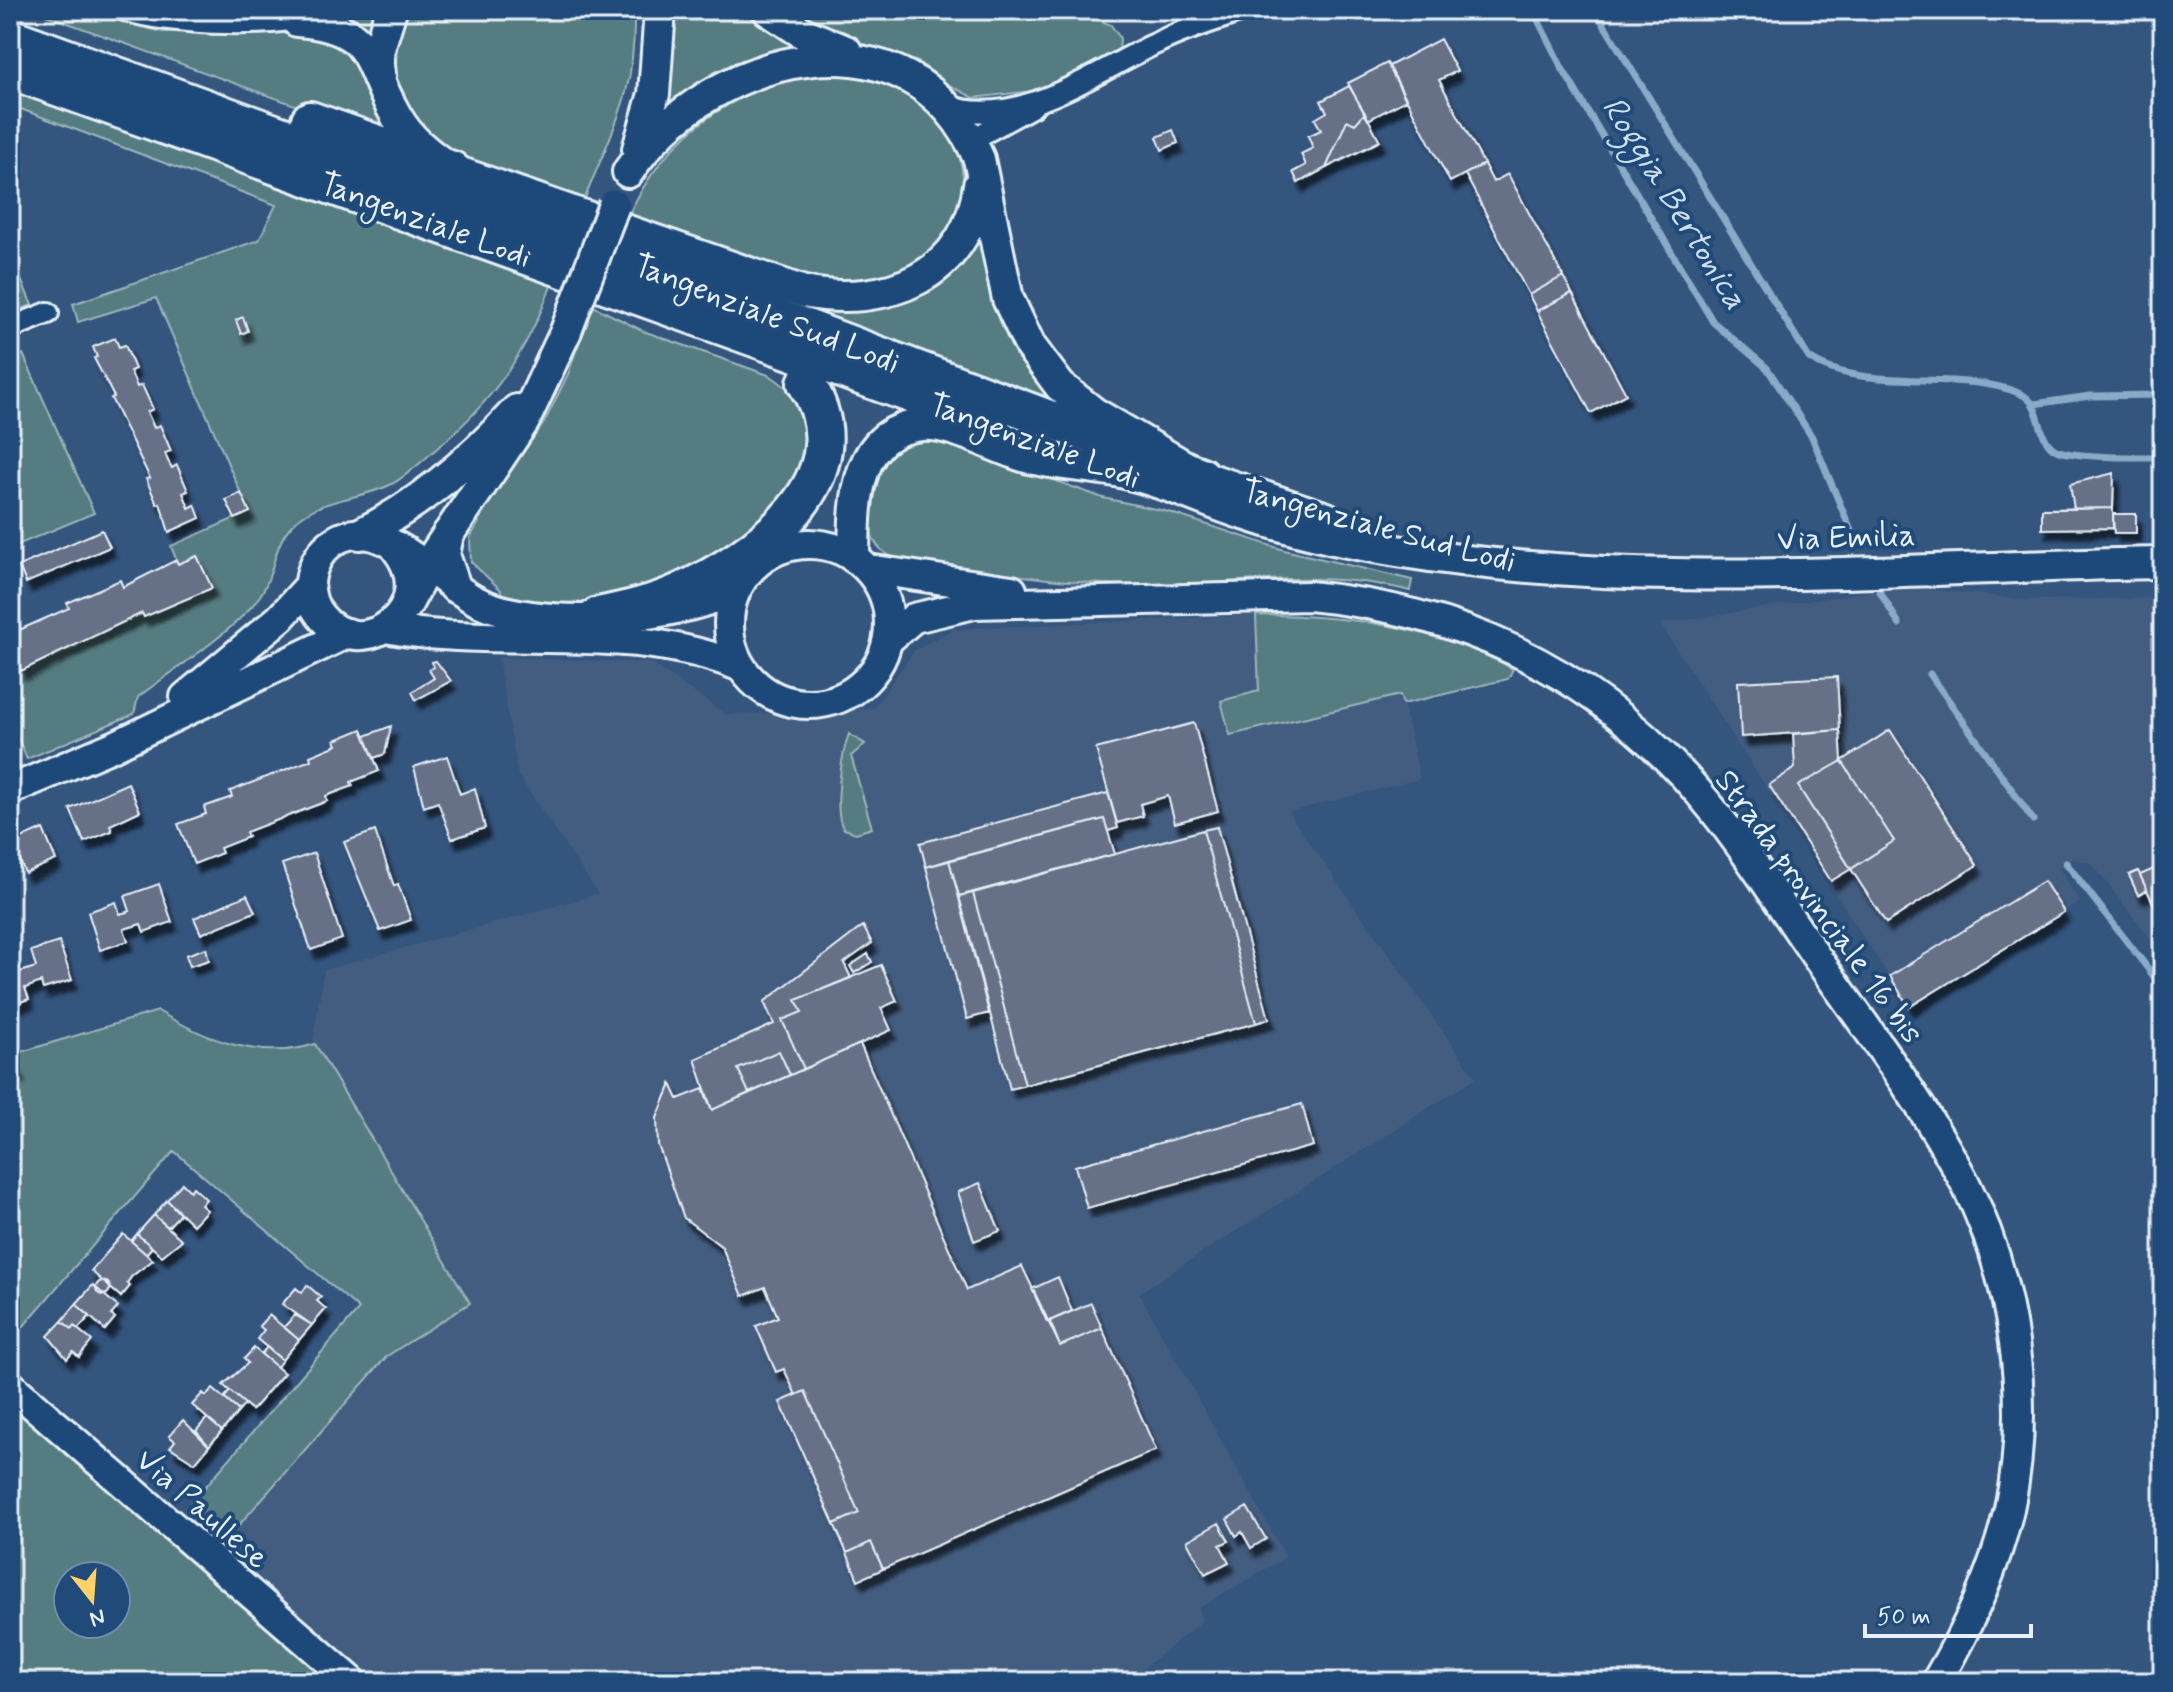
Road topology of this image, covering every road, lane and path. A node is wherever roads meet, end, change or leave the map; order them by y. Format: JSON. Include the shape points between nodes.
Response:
{"nodes":[{"id":1,"x":124,"y":10,"type":"edge"},
{"id":2,"x":327,"y":10,"type":"edge"},
{"id":3,"x":391,"y":10,"type":"edge"},
{"id":4,"x":660,"y":10,"type":"edge"},
{"id":5,"x":768,"y":10,"type":"edge"},
{"id":6,"x":1244,"y":10,"type":"edge"},
{"id":7,"x":10,"y":11,"type":"edge"},
{"id":8,"x":297,"y":21,"type":"junction"},
{"id":9,"x":10,"y":37,"type":"edge"},
{"id":10,"x":867,"y":58,"type":"junction"},
{"id":11,"x":10,"y":70,"type":"edge"},
{"id":12,"x":380,"y":78,"type":"junction"},
{"id":13,"x":1043,"y":100,"type":"junction"},
{"id":14,"x":949,"y":106,"type":"junction"},
{"id":15,"x":975,"y":150,"type":"junction"},
{"id":16,"x":452,"y":170,"type":"junction"},
{"id":17,"x":628,"y":172,"type":"junction"},
{"id":18,"x":48,"y":313,"type":"dead end"},
{"id":19,"x":688,"y":314,"type":"junction"},
{"id":20,"x":10,"y":328,"type":"edge"},
{"id":21,"x":554,"y":361,"type":"junction"},
{"id":22,"x":806,"y":383,"type":"junction"},
{"id":23,"x":1128,"y":473,"type":"junction"},
{"id":24,"x":1201,"y":476,"type":"junction"},
{"id":25,"x":360,"y":534,"type":"junction"},
{"id":26,"x":448,"y":534,"type":"junction"},
{"id":27,"x":790,"y":546,"type":"junction"},
{"id":28,"x":396,"y":549,"type":"junction"},
{"id":29,"x":861,"y":563,"type":"junction"},
{"id":30,"x":2163,"y":563,"type":"edge"},
{"id":31,"x":427,"y":566,"type":"junction"},
{"id":32,"x":1531,"y":566,"type":"junction"},
{"id":33,"x":310,"y":585,"type":"junction"},
{"id":34,"x":455,"y":587,"type":"junction"},
{"id":35,"x":738,"y":587,"type":"junction"},
{"id":36,"x":1088,"y":600,"type":"junction"},
{"id":37,"x":407,"y":604,"type":"junction"},
{"id":38,"x":598,"y":616,"type":"junction"},
{"id":39,"x":385,"y":628,"type":"junction"},
{"id":40,"x":348,"y":633,"type":"junction"},
{"id":41,"x":889,"y":639,"type":"junction"},
{"id":42,"x":741,"y":667,"type":"junction"},
{"id":43,"x":151,"y":726,"type":"junction"},
{"id":44,"x":10,"y":790,"type":"edge"},
{"id":45,"x":10,"y":1385,"type":"edge"},
{"id":46,"x":353,"y":1682,"type":"edge"},
{"id":47,"x":1936,"y":1682,"type":"edge"}],
"edges":[{"from":1,"to":8,"type":"street","via":[[185,21]]},
{"from":2,"to":8,"type":"street"},
{"from":3,"to":12,"type":"main road","via":[[378,52]]},
{"from":4,"to":17,"type":"main road","via":[[654,94]]},
{"from":5,"to":10,"type":"main road","via":[[803,33]]},
{"from":6,"to":13,"type":"street","via":[[1160,41]]},
{"from":7,"to":16,"type":"highway"},
{"from":8,"to":12,"type":"main road","via":[[338,28],[360,42]]},
{"from":9,"to":24,"type":"highway","name":"Tangenziale Sud Lodi"},
{"from":10,"to":14,"type":"main road","via":[[920,79]]},
{"from":10,"to":17,"type":"main road","via":[[821,56],[747,74],[680,113]]},
{"from":11,"to":19,"type":"highway","name":"Tangenziale Lodi"},
{"from":12,"to":16,"type":"main road","via":[[391,107],[413,139]]},
{"from":13,"to":14,"type":"street","via":[[979,112]]},
{"from":13,"to":15,"type":"street"},
{"from":14,"to":15,"type":"main road"},
{"from":15,"to":16,"type":"main road","via":[[977,200],[950,253],[907,286],[855,298],[781,285]]},
{"from":15,"to":24,"type":"main road","via":[[1008,299],[1045,368],[1094,413]]},
{"from":17,"to":21,"type":"main road","bridge":true},
{"from":18,"to":20,"type":"street"},
{"from":19,"to":22,"type":"highway","via":[[735,351]]},
{"from":19,"to":23,"type":"highway","name":"Tangenziale Lodi"},
{"from":21,"to":25,"type":"main road","via":[[523,404],[458,467],[402,511]]},
{"from":21,"to":26,"type":"main road","via":[[504,455]]},
{"from":22,"to":27,"type":"highway","via":[[827,409],[836,451],[832,481],[821,504]]},
{"from":22,"to":38,"type":"highway","via":[[821,414],[824,457],[808,494],[788,518],[717,573],[680,592]]},
{"from":23,"to":29,"type":"main road","via":[[1027,457],[940,427],[901,431],[863,467],[855,500]]},
{"from":23,"to":32,"type":"main road","name":"Tangenziale Lodi","via":[[1245,515],[1325,536],[1395,551]]},
{"from":24,"to":32,"type":"main road","name":"Tangenziale Sud Lodi","via":[[1353,526]]},
{"from":25,"to":28,"type":"main road"},
{"from":25,"to":33,"type":"main road","via":[[330,544],[319,555]]},
{"from":26,"to":31,"type":"main road"},
{"from":26,"to":34,"type":"main road","via":[[444,555]]},
{"from":27,"to":29,"type":"main road","via":[[834,548]]},
{"from":27,"to":35,"type":"main road","via":[[751,568]]},
{"from":28,"to":31,"type":"main road"},
{"from":28,"to":37,"type":"main road","via":[[409,571]]},
{"from":29,"to":36,"type":"main road","name":"Strada provinciale 16 bis"},
{"from":29,"to":41,"type":"main road","via":[[882,590]]},
{"from":30,"to":32,"type":"main road","name":"Via Emilia","via":[[1721,575]]},
{"from":31,"to":34,"type":"main road"},
{"from":31,"to":37,"type":"main road"},
{"from":33,"to":40,"type":"main road","via":[[320,615]]},
{"from":33,"to":43,"type":"main road","via":[[280,618]]},
{"from":34,"to":38,"type":"main road","via":[[514,615]]},
{"from":35,"to":38,"type":"main road","via":[[687,609]]},
{"from":35,"to":42,"type":"main road","via":[[729,628]]},
{"from":36,"to":41,"type":"main road","name":"Strada provinciale 16 bis","via":[[950,608],[914,618]]},
{"from":36,"to":47,"type":"main road","name":"Strada provinciale 16 bis","via":[[1309,596],[1398,608],[1446,622],[1571,680],[1655,747],[1724,825],[1937,1133],[1988,1236],[2004,1294],[2015,1354],[2017,1406],[2009,1506],[1976,1607]]},
{"from":37,"to":39,"type":"main road"},
{"from":39,"to":40,"type":"main road"},
{"from":39,"to":42,"type":"main road","via":[[445,636],[652,643]]},
{"from":40,"to":43,"type":"main road"},
{"from":41,"to":42,"type":"main road","via":[[872,675],[850,694],[828,703],[781,700],[760,689]]},
{"from":43,"to":44,"type":"main road"},
{"from":45,"to":46,"type":"main road","name":"Via Paullese"}]}
